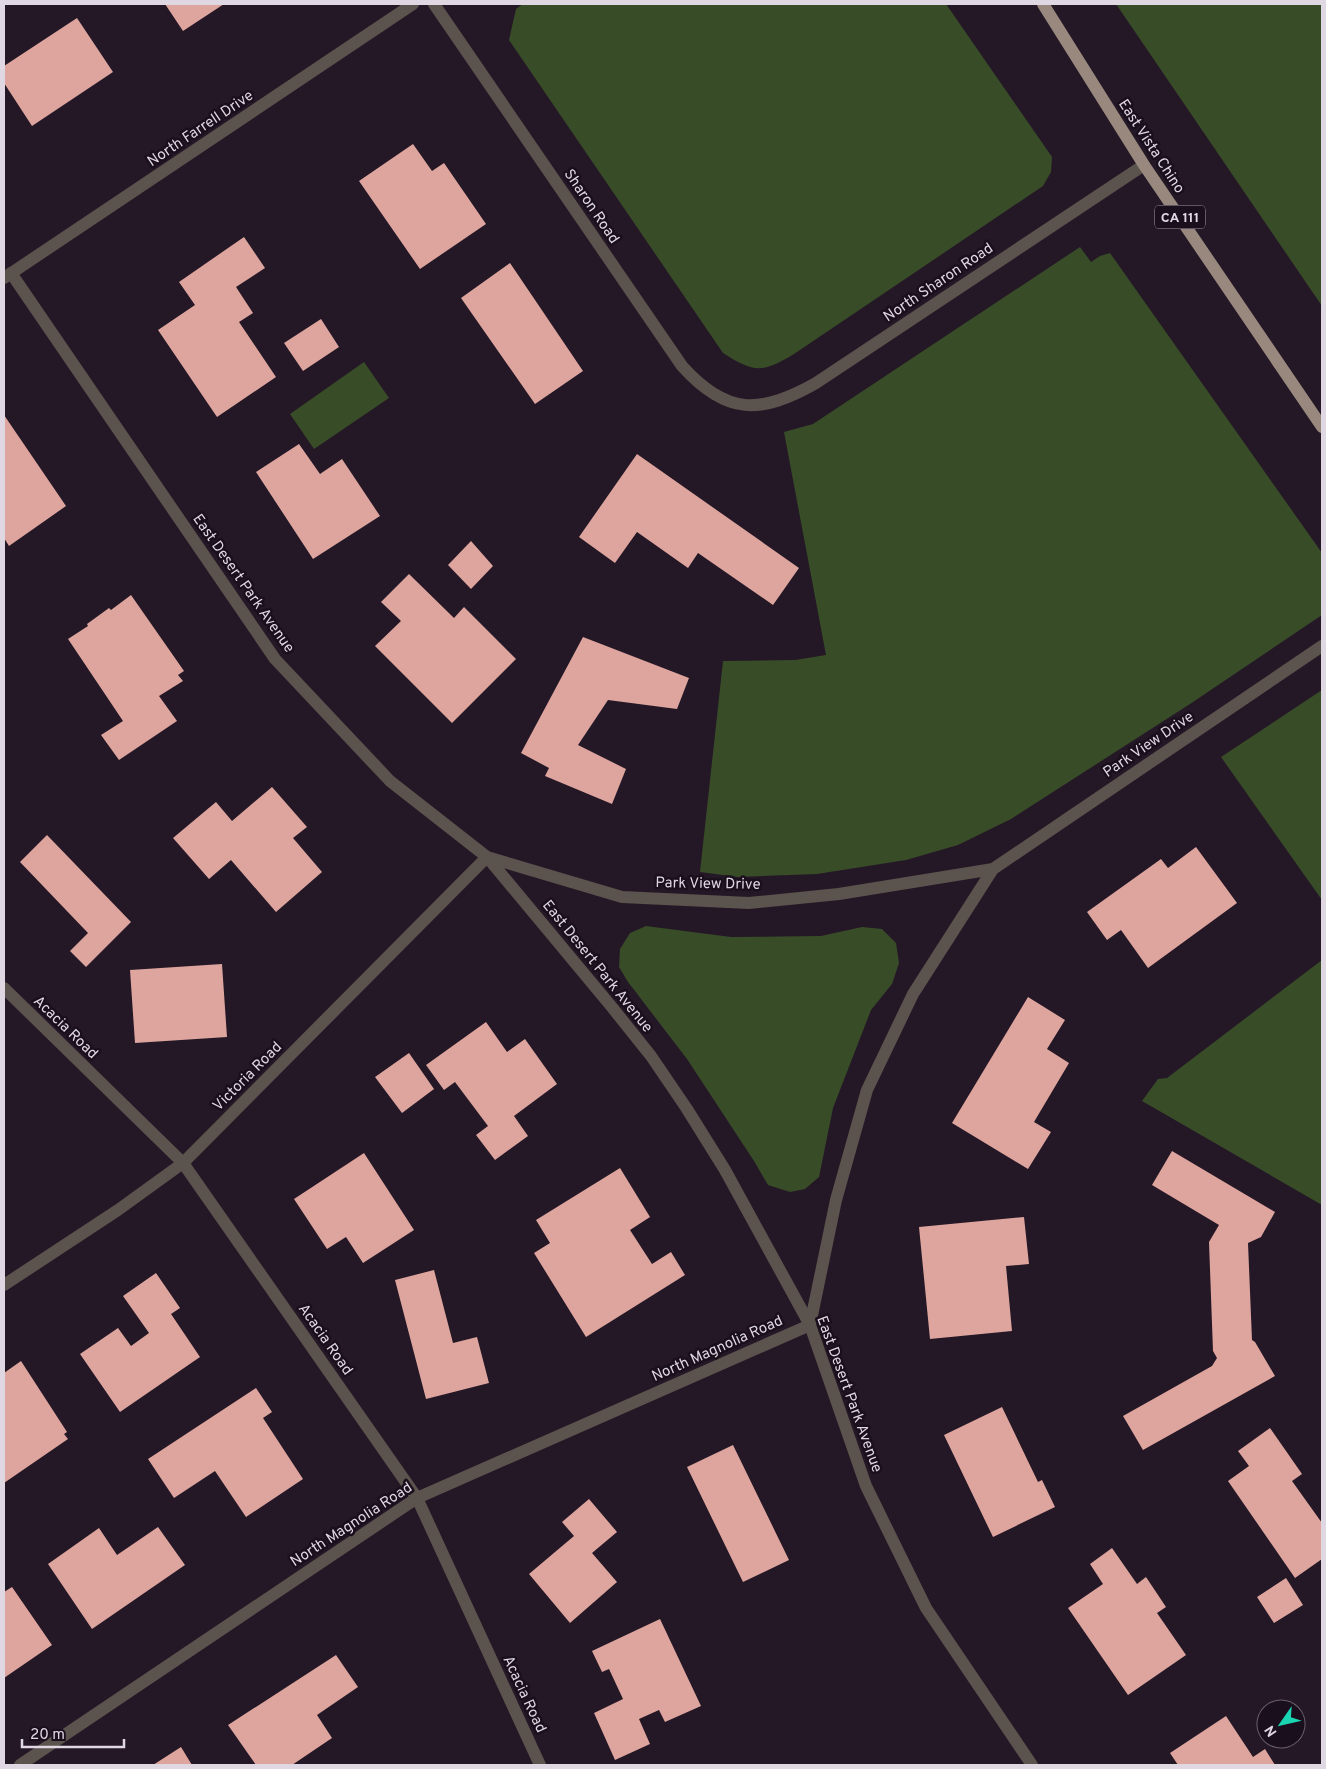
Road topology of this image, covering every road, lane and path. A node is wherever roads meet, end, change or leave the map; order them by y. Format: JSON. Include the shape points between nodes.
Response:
{"nodes":[{"id":1,"x":413,"y":4,"type":"edge"},
{"id":2,"x":434,"y":4,"type":"edge"},
{"id":3,"x":1043,"y":4,"type":"edge"},
{"id":4,"x":1144,"y":165,"type":"junction"},
{"id":5,"x":8,"y":276,"type":"edge"},
{"id":6,"x":743,"y":406,"type":"joint"},
{"id":7,"x":1322,"y":427,"type":"edge"},
{"id":8,"x":1322,"y":646,"type":"edge"},
{"id":9,"x":487,"y":857,"type":"junction"},
{"id":10,"x":992,"y":869,"type":"junction"},
{"id":11,"x":4,"y":988,"type":"edge"},
{"id":12,"x":183,"y":1163,"type":"junction"},
{"id":13,"x":4,"y":1285,"type":"edge"},
{"id":14,"x":810,"y":1324,"type":"junction"},
{"id":15,"x":417,"y":1498,"type":"junction"},
{"id":16,"x":20,"y":1765,"type":"edge"},
{"id":17,"x":540,"y":1765,"type":"edge"},
{"id":18,"x":1032,"y":1765,"type":"edge"}],
"edges":[{"from":1,"to":5,"type":"street","name":"North Farrell Drive"},
{"from":2,"to":6,"type":"street","name":"Sharon Road","via":[[682,366],[709,392]]},
{"from":3,"to":4,"type":"main road","name":"East Vista Chino","number":"CA 111"},
{"from":4,"to":6,"type":"street","name":"North Sharon Road","via":[[816,383],[780,401]]},
{"from":4,"to":7,"type":"main road","name":"East Vista Chino","number":"CA 111"},
{"from":5,"to":9,"type":"street","name":"East Desert Park Avenue","via":[[275,659],[390,781]]},
{"from":8,"to":10,"type":"street","name":"Park View Drive"},
{"from":9,"to":10,"type":"street","name":"Park View Drive","via":[[622,897],[749,903],[839,894]]},
{"from":9,"to":12,"type":"street","name":"Victoria Road"},
{"from":9,"to":14,"type":"street","name":"East Desert Park Avenue","via":[[656,1064],[725,1170]]},
{"from":10,"to":14,"type":"street","name":"Park View Drive","via":[[913,994],[867,1090],[836,1200]]},
{"from":11,"to":12,"type":"street","name":"Acacia Road"},
{"from":12,"to":13,"type":"street","name":"Victoria Road"},
{"from":12,"to":15,"type":"street","name":"Acacia Road"},
{"from":14,"to":15,"type":"street","name":"North Magnolia Road"},
{"from":14,"to":18,"type":"street","name":"East Desert Park Avenue","via":[[866,1486],[926,1608]]},
{"from":15,"to":16,"type":"street","name":"North Magnolia Road"},
{"from":15,"to":17,"type":"street","name":"Acacia Road"}]}
